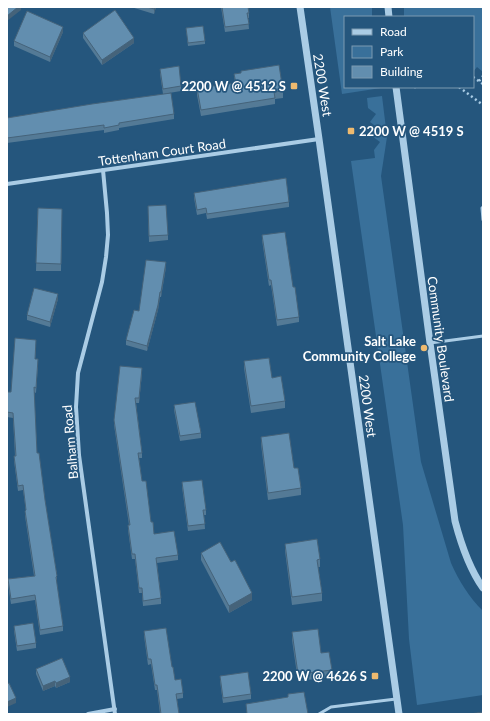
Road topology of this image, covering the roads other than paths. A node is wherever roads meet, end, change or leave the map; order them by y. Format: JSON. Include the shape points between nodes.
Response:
{"nodes":[{"id":1,"x":300,"y":7,"type":"edge"},
{"id":2,"x":396,"y":88,"type":"edge"},
{"id":3,"x":319,"y":139,"type":"junction"},
{"id":4,"x":104,"y":170,"type":"junction"},
{"id":5,"x":7,"y":184,"type":"edge"},
{"id":6,"x":483,"y":207,"type":"edge"},
{"id":7,"x":483,"y":220,"type":"edge"},
{"id":8,"x":483,"y":336,"type":"edge"},
{"id":9,"x":430,"y":343,"type":"junction"},
{"id":10,"x":483,"y":588,"type":"edge"},
{"id":11,"x":396,"y":699,"type":"junction"},
{"id":12,"x":115,"y":712,"type":"edge"},
{"id":13,"x":88,"y":714,"type":"edge"},
{"id":14,"x":319,"y":714,"type":"edge"},
{"id":15,"x":398,"y":714,"type":"edge"}],
"edges":[{"from":1,"to":3,"type":"street","name":"2200 West"},
{"from":2,"to":9,"type":"street","name":"Community Boulevard"},
{"from":3,"to":4,"type":"street","name":"Tottenham Court Road"},
{"from":3,"to":11,"type":"street","name":"2200 West"},
{"from":4,"to":5,"type":"street","name":"Tottenham Court Road"},
{"from":4,"to":12,"type":"street","name":"Balham Road","via":[[108,235],[106,257],[102,282],[78,372],[76,407],[79,455]]},
{"from":6,"to":7,"type":"lane"},
{"from":8,"to":9,"type":"lane"},
{"from":9,"to":10,"type":"street","name":"Community Boulevard","via":[[455,521],[470,564]]},
{"from":11,"to":14,"type":"lane","via":[[330,708]]},
{"from":11,"to":15,"type":"street","name":"2200 West"},
{"from":12,"to":13,"type":"street"}]}
